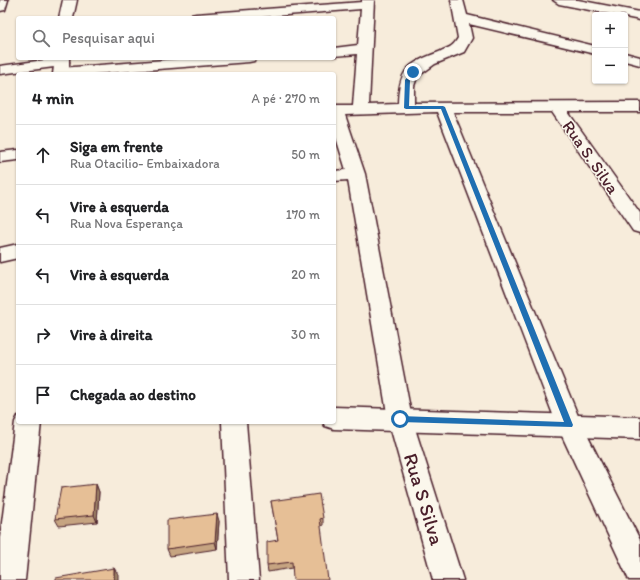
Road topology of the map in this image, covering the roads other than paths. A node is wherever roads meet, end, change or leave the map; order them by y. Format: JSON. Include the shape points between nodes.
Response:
{"nodes":[{"id":1,"x":2,"y":0,"type":"edge"},
{"id":2,"x":70,"y":0,"type":"edge"},
{"id":3,"x":457,"y":0,"type":"edge"},
{"id":4,"x":559,"y":0,"type":"edge"},
{"id":5,"x":627,"y":0,"type":"edge"},
{"id":6,"x":368,"y":2,"type":"edge"},
{"id":7,"x":0,"y":7,"type":"edge"},
{"id":8,"x":622,"y":12,"type":"joint"},
{"id":9,"x":628,"y":13,"type":"edge"},
{"id":10,"x":66,"y":16,"type":"edge"},
{"id":11,"x":218,"y":16,"type":"edge"},
{"id":12,"x":640,"y":16,"type":"edge"},
{"id":13,"x":461,"y":18,"type":"junction"},
{"id":14,"x":365,"y":49,"type":"junction"},
{"id":15,"x":592,"y":49,"type":"edge"},
{"id":16,"x":336,"y":52,"type":"edge"},
{"id":17,"x":628,"y":58,"type":"edge"},
{"id":18,"x":202,"y":60,"type":"edge"},
{"id":19,"x":640,"y":61,"type":"edge"},
{"id":20,"x":62,"y":66,"type":"edge"},
{"id":21,"x":0,"y":70,"type":"edge"},
{"id":22,"x":556,"y":106,"type":"junction"},
{"id":23,"x":443,"y":107,"type":"junction"},
{"id":24,"x":640,"y":107,"type":"edge"},
{"id":25,"x":406,"y":108,"type":"junction"},
{"id":26,"x":361,"y":109,"type":"junction"},
{"id":27,"x":336,"y":111,"type":"edge"},
{"id":28,"x":336,"y":114,"type":"edge"},
{"id":29,"x":16,"y":155,"type":"edge"},
{"id":30,"x":0,"y":156,"type":"edge"},
{"id":31,"x":356,"y":174,"type":"junction"},
{"id":32,"x":336,"y":176,"type":"edge"},
{"id":33,"x":640,"y":227,"type":"edge"},
{"id":34,"x":16,"y":251,"type":"edge"},
{"id":35,"x":0,"y":255,"type":"edge"},
{"id":36,"x":336,"y":418,"type":"edge"},
{"id":37,"x":400,"y":419,"type":"junction"},
{"id":38,"x":28,"y":424,"type":"edge"},
{"id":39,"x":234,"y":424,"type":"edge"},
{"id":40,"x":569,"y":425,"type":"junction"},
{"id":41,"x":640,"y":428,"type":"edge"},
{"id":42,"x":640,"y":571,"type":"edge"},
{"id":43,"x":10,"y":580,"type":"edge"},
{"id":44,"x":244,"y":580,"type":"edge"},
{"id":45,"x":448,"y":580,"type":"edge"}],
"edges":[{"from":1,"to":7,"type":"street"},
{"from":2,"to":10,"type":"street"},
{"from":3,"to":13,"type":"street"},
{"from":4,"to":8,"type":"street"},
{"from":5,"to":8,"type":"street"},
{"from":6,"to":11,"type":"street"},
{"from":6,"to":14,"type":"street"},
{"from":9,"to":12,"type":"street"},
{"from":13,"to":15,"type":"street"},
{"from":13,"to":25,"type":"street","via":[[465,38],[459,49],[442,55],[413,72],[408,80]]},
{"from":14,"to":16,"type":"street"},
{"from":14,"to":26,"type":"street"},
{"from":17,"to":19,"type":"street"},
{"from":18,"to":20,"type":"street"},
{"from":20,"to":21,"type":"street"},
{"from":22,"to":23,"type":"street"},
{"from":22,"to":24,"type":"street"},
{"from":22,"to":33,"type":"street","name":"Rua S. Silva"},
{"from":23,"to":25,"type":"street"},
{"from":23,"to":40,"type":"street"},
{"from":25,"to":26,"type":"street"},
{"from":26,"to":27,"type":"street"},
{"from":28,"to":31,"type":"street","name":"Rua S Silva"},
{"from":29,"to":30,"type":"street"},
{"from":31,"to":32,"type":"street"},
{"from":31,"to":37,"type":"street","name":"Rua S Silva"},
{"from":34,"to":35,"type":"street"},
{"from":36,"to":37,"type":"street"},
{"from":37,"to":40,"type":"street"},
{"from":37,"to":45,"type":"street","name":"Rua S Silva"},
{"from":38,"to":43,"type":"street"},
{"from":39,"to":44,"type":"street"},
{"from":40,"to":41,"type":"street"},
{"from":40,"to":42,"type":"street"}]}
